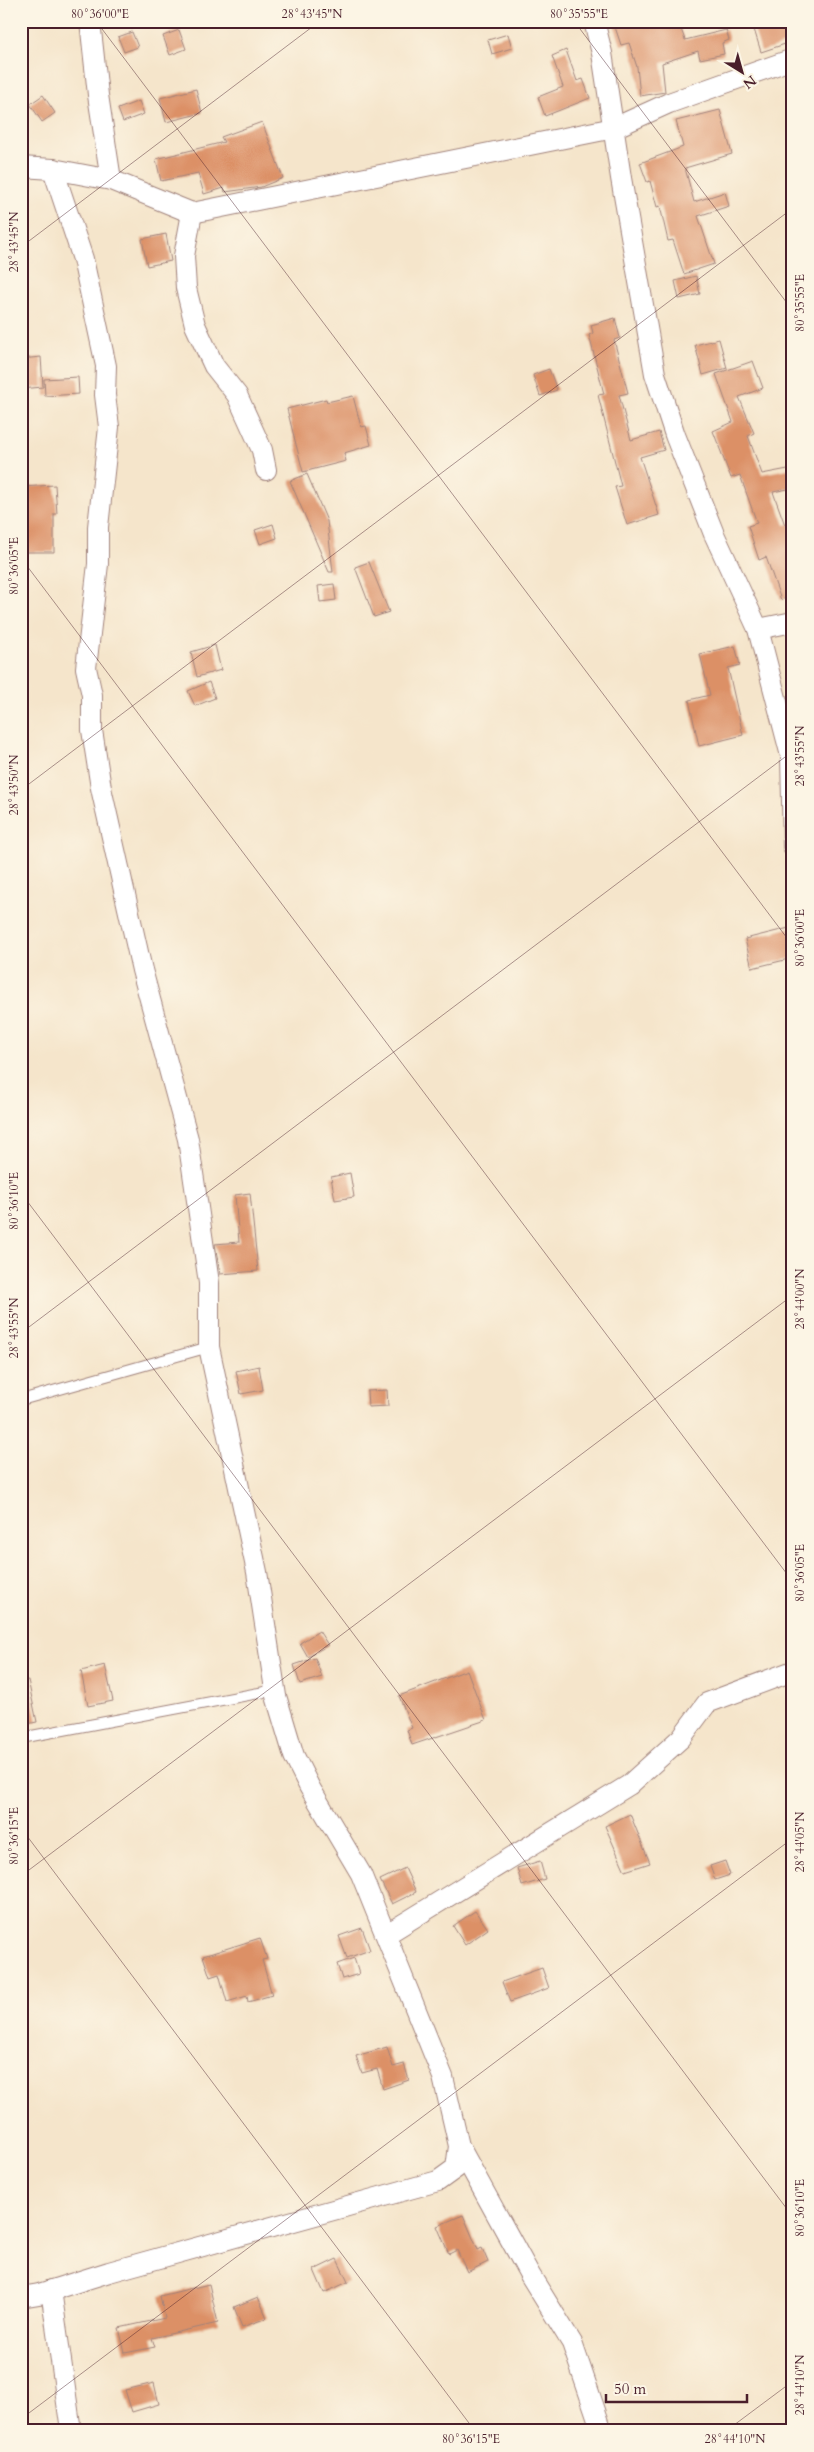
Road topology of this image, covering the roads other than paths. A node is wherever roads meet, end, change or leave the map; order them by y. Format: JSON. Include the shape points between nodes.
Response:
{"nodes":[{"id":1,"x":90,"y":21,"type":"edge"},
{"id":2,"x":594,"y":21,"type":"edge"},
{"id":3,"x":793,"y":59,"type":"edge"},
{"id":4,"x":614,"y":128,"type":"junction"},
{"id":5,"x":21,"y":167,"type":"edge"},
{"id":6,"x":53,"y":169,"type":"junction"},
{"id":7,"x":111,"y":180,"type":"junction"},
{"id":8,"x":192,"y":213,"type":"junction"},
{"id":9,"x":266,"y":470,"type":"dead end"},
{"id":10,"x":793,"y":622,"type":"edge"},
{"id":11,"x":758,"y":629,"type":"junction"},
{"id":12,"x":793,"y":846,"type":"edge"},
{"id":13,"x":209,"y":1347,"type":"junction"},
{"id":14,"x":21,"y":1400,"type":"edge"},
{"id":15,"x":793,"y":1671,"type":"edge"},
{"id":16,"x":275,"y":1690,"type":"junction"},
{"id":17,"x":21,"y":1738,"type":"edge"},
{"id":18,"x":387,"y":1934,"type":"junction"},
{"id":19,"x":459,"y":2146,"type":"junction"},
{"id":20,"x":51,"y":2290,"type":"junction"},
{"id":21,"x":21,"y":2297,"type":"edge"},
{"id":22,"x":71,"y":2431,"type":"edge"},
{"id":23,"x":602,"y":2431,"type":"edge"}],
"edges":[{"from":1,"to":7,"type":"street"},
{"from":2,"to":4,"type":"street"},
{"from":3,"to":4,"type":"street","via":[[669,103]]},
{"from":4,"to":8,"type":"street"},
{"from":4,"to":11,"type":"street","via":[[655,374],[714,534]]},
{"from":5,"to":6,"type":"street"},
{"from":6,"to":7,"type":"street"},
{"from":6,"to":13,"type":"street","via":[[83,259],[106,366],[109,426],[86,668],[92,695],[92,730],[101,788],[142,970],[188,1139],[209,1283]]},
{"from":7,"to":8,"type":"street"},
{"from":8,"to":9,"type":"street","via":[[184,256],[186,288],[195,325],[214,366],[237,395],[262,450]]},
{"from":10,"to":11,"type":"street"},
{"from":11,"to":12,"type":"street","via":[[791,756]]},
{"from":13,"to":14,"type":"lane"},
{"from":13,"to":16,"type":"street","via":[[257,1572]]},
{"from":15,"to":18,"type":"street","via":[[707,1703],[681,1738],[629,1785]]},
{"from":16,"to":17,"type":"lane"},
{"from":16,"to":18,"type":"street","via":[[294,1756],[361,1874]]},
{"from":18,"to":19,"type":"street","via":[[443,2077]]},
{"from":19,"to":20,"type":"street","via":[[456,2168],[438,2181]]},
{"from":19,"to":23,"type":"street","via":[[530,2275],[572,2343]]},
{"from":20,"to":21,"type":"street"},
{"from":20,"to":22,"type":"street"}]}
